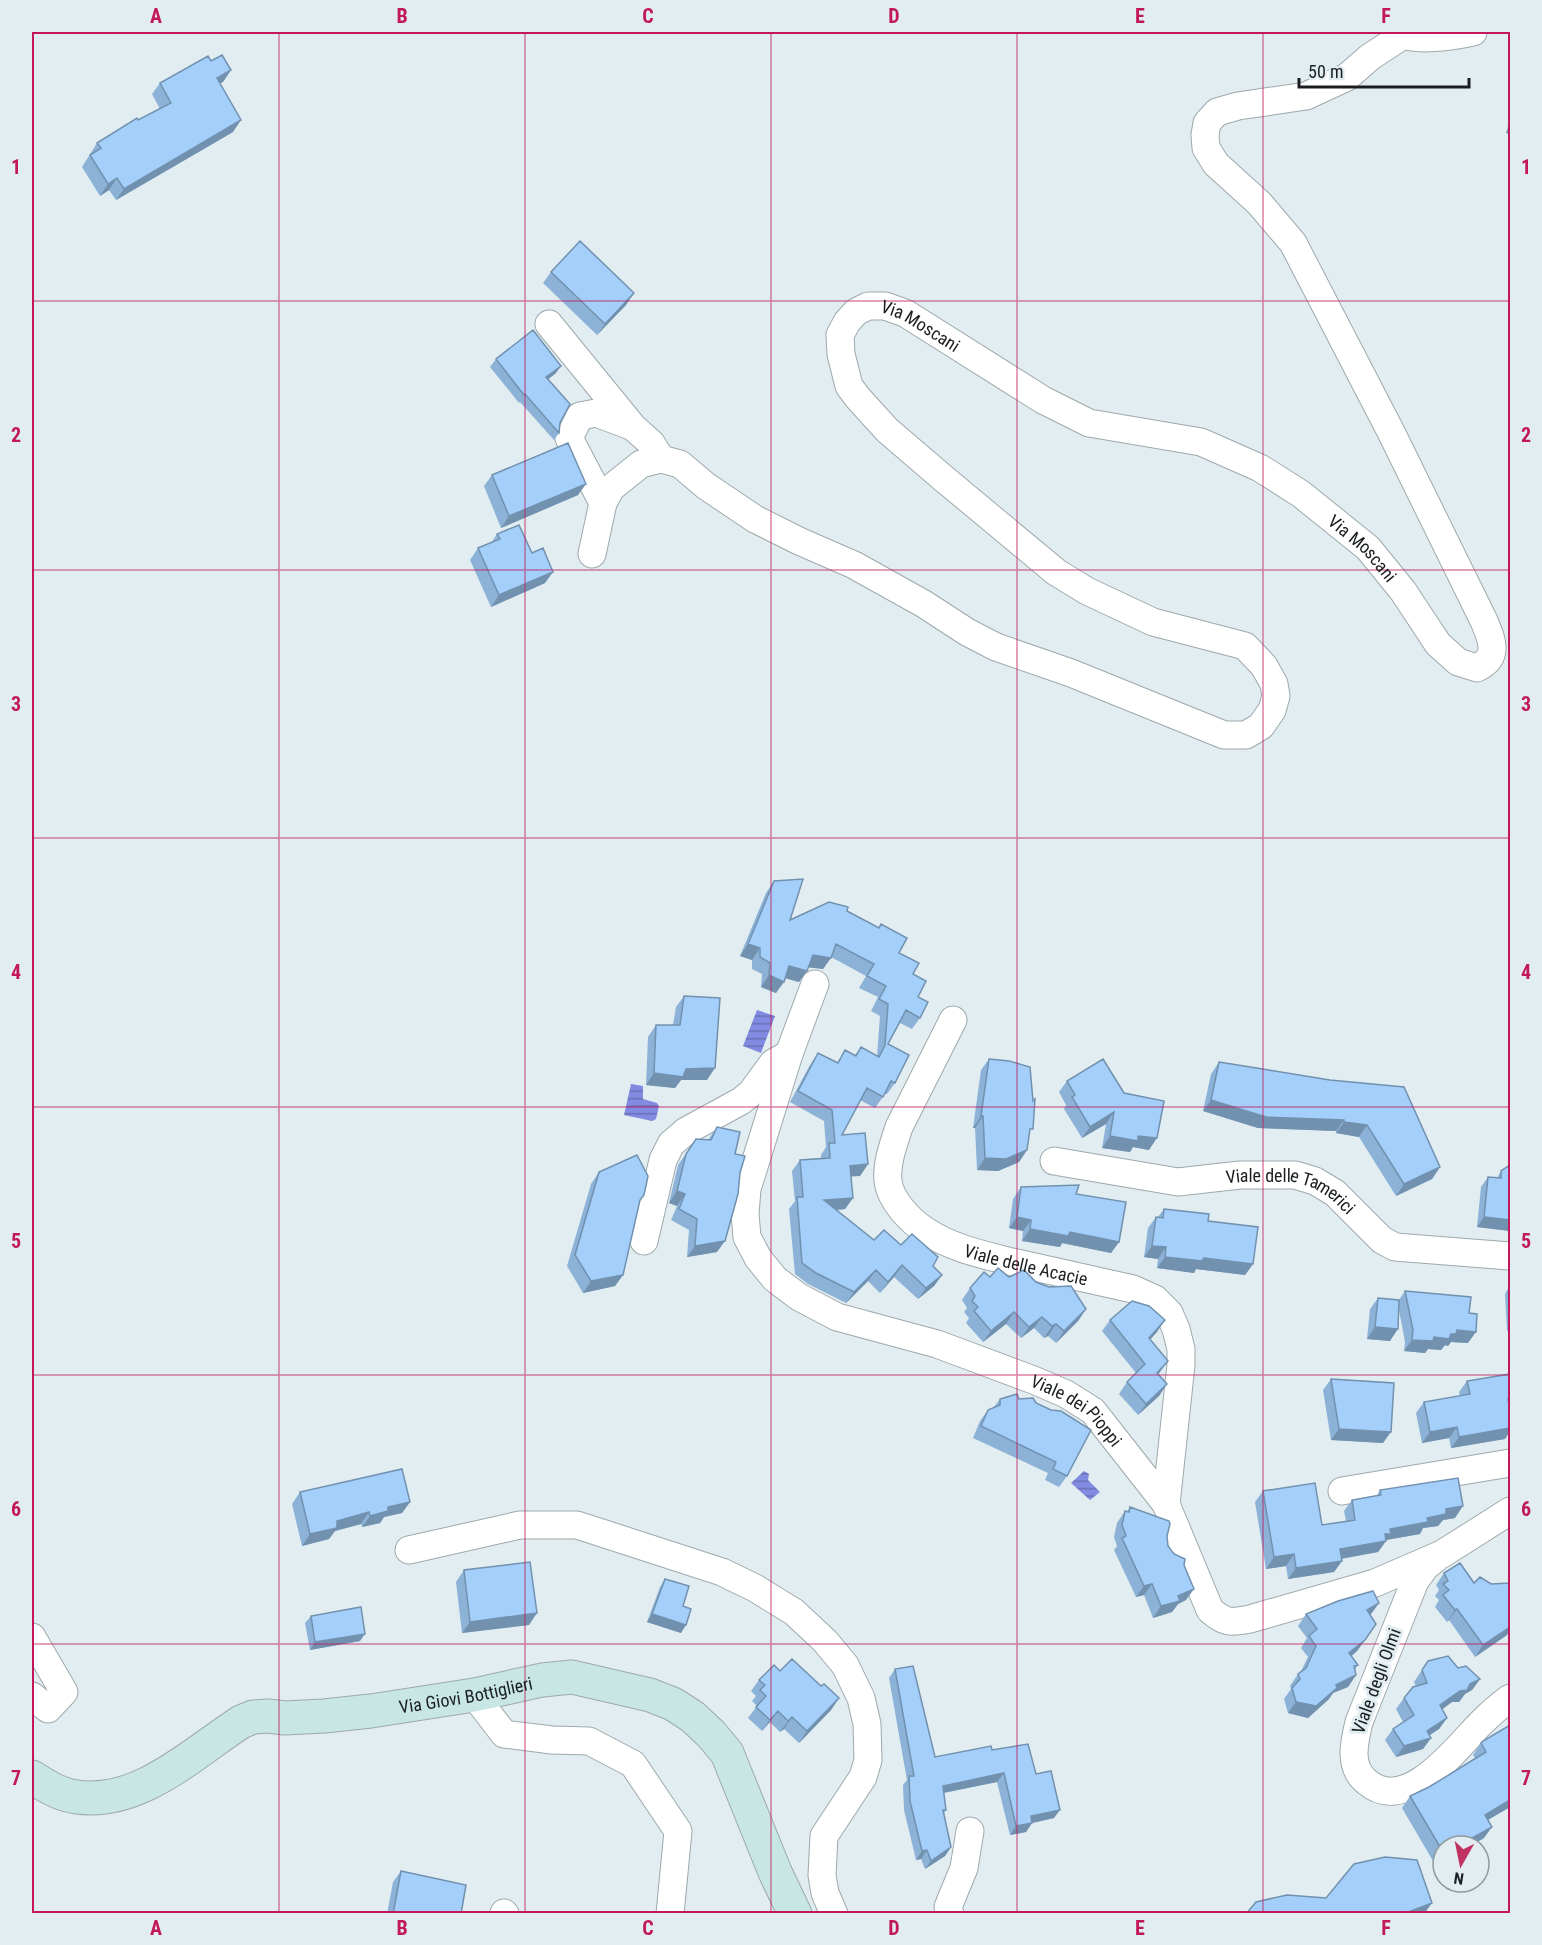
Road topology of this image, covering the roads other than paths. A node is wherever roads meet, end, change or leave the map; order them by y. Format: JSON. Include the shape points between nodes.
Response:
{"nodes":[{"id":1,"x":1473,"y":32,"type":"edge"},
{"id":2,"x":1400,"y":34,"type":"edge"},
{"id":3,"x":549,"y":324,"type":"dead end"},
{"id":4,"x":633,"y":427,"type":"junction"},
{"id":5,"x":661,"y":459,"type":"junction"},
{"id":6,"x":603,"y":503,"type":"junction"},
{"id":7,"x":592,"y":554,"type":"dead end"},
{"id":8,"x":814,"y":984,"type":"dead end"},
{"id":9,"x":953,"y":1020,"type":"dead end"},
{"id":10,"x":789,"y":1054,"type":"junction"},
{"id":11,"x":1054,"y":1161,"type":"dead end"},
{"id":12,"x":644,"y":1241,"type":"dead end"},
{"id":13,"x":1510,"y":1256,"type":"edge"},
{"id":14,"x":1510,"y":1463,"type":"edge"},
{"id":15,"x":1342,"y":1491,"type":"dead end"},
{"id":16,"x":1167,"y":1504,"type":"junction"},
{"id":17,"x":1510,"y":1511,"type":"edge"},
{"id":18,"x":409,"y":1550,"type":"dead end"},
{"id":19,"x":1442,"y":1554,"type":"junction"},
{"id":20,"x":32,"y":1637,"type":"edge"},
{"id":21,"x":474,"y":1695,"type":"junction"},
{"id":22,"x":32,"y":1696,"type":"edge"},
{"id":23,"x":1510,"y":1698,"type":"edge"},
{"id":24,"x":33,"y":1777,"type":"edge"},
{"id":25,"x":970,"y":1832,"type":"dead end"},
{"id":26,"x":670,"y":1914,"type":"edge"},
{"id":27,"x":795,"y":1914,"type":"edge"},
{"id":28,"x":834,"y":1914,"type":"edge"},
{"id":29,"x":950,"y":1914,"type":"edge"}],
"edges":[{"from":1,"to":2,"type":"street","name":"Via Moscani","via":[[1435,38]]},
{"from":2,"to":5,"type":"street","name":"Via Moscani","via":[[1347,77],[1306,96],[1217,112],[1207,123],[1204,135],[1206,148],[1216,164],[1293,243],[1492,638],[1487,663],[1477,668],[1458,662],[1438,644],[1368,548],[1301,494],[1260,468],[1201,442],[1089,423],[1043,400],[905,313],[885,306],[868,306],[856,312],[840,335],[844,370],[858,398],[887,430],[1056,572],[1153,622],[1245,646],[1274,684],[1272,710],[1261,726],[1246,735],[1224,735],[996,647],[854,565],[755,519],[680,464]]},
{"from":3,"to":4,"type":"street"},
{"from":4,"to":5,"type":"street","via":[[651,443]]},
{"from":4,"to":6,"type":"street","via":[[596,413],[580,416],[569,438]]},
{"from":5,"to":6,"type":"street","via":[[641,464],[626,474],[611,488]]},
{"from":6,"to":7,"type":"street"},
{"from":8,"to":10,"type":"street","name":"Viale dei Pioppi"},
{"from":9,"to":16,"type":"street","name":"Viale delle Acacie","via":[[894,1142],[888,1169],[893,1195],[913,1221],[945,1241],[975,1253],[1133,1289],[1155,1299],[1169,1313],[1176,1329],[1181,1365]]},
{"from":10,"to":12,"type":"street","via":[[772,1064],[741,1101],[686,1131],[671,1144],[663,1160]]},
{"from":10,"to":16,"type":"street","name":"Viale dei Pioppi","via":[[747,1189],[745,1214],[747,1237],[775,1280],[837,1317],[937,1344],[1066,1394],[1093,1412]]},
{"from":11,"to":13,"type":"street","name":"Viale delle Tamerici","via":[[1178,1182],[1240,1175],[1295,1175],[1335,1193],[1382,1240],[1395,1247]]},
{"from":14,"to":15,"type":"street"},
{"from":16,"to":19,"type":"street","name":"Viale dei Pioppi","via":[[1210,1610],[1222,1620],[1250,1619],[1375,1583]]},
{"from":17,"to":19,"type":"street","name":"Viale dei Pioppi"},
{"from":18,"to":28,"type":"street","via":[[520,1525],[577,1525],[722,1572],[794,1612],[845,1665],[861,1698],[867,1724],[868,1760],[863,1777],[824,1836],[822,1875]]},
{"from":19,"to":23,"type":"street","name":"Viale degli Olmi","via":[[1415,1581],[1378,1670],[1354,1742],[1358,1772],[1377,1789],[1392,1791],[1420,1782]]},
{"from":20,"to":22,"type":"street","via":[[64,1692],[48,1709]]},
{"from":21,"to":24,"type":"street","name":"Via Giovi Bottiglieri","via":[[324,1716],[253,1718],[241,1722],[164,1775],[132,1791],[102,1797],[57,1792]]},
{"from":21,"to":26,"type":"street","via":[[504,1734],[589,1741],[633,1764],[678,1831]]},
{"from":21,"to":27,"type":"street","name":"Via Giovi Bottiglieri","via":[[572,1677],[627,1688],[674,1704],[693,1717],[728,1753]]},
{"from":25,"to":29,"type":"street","via":[[964,1868],[948,1907]]}]}
